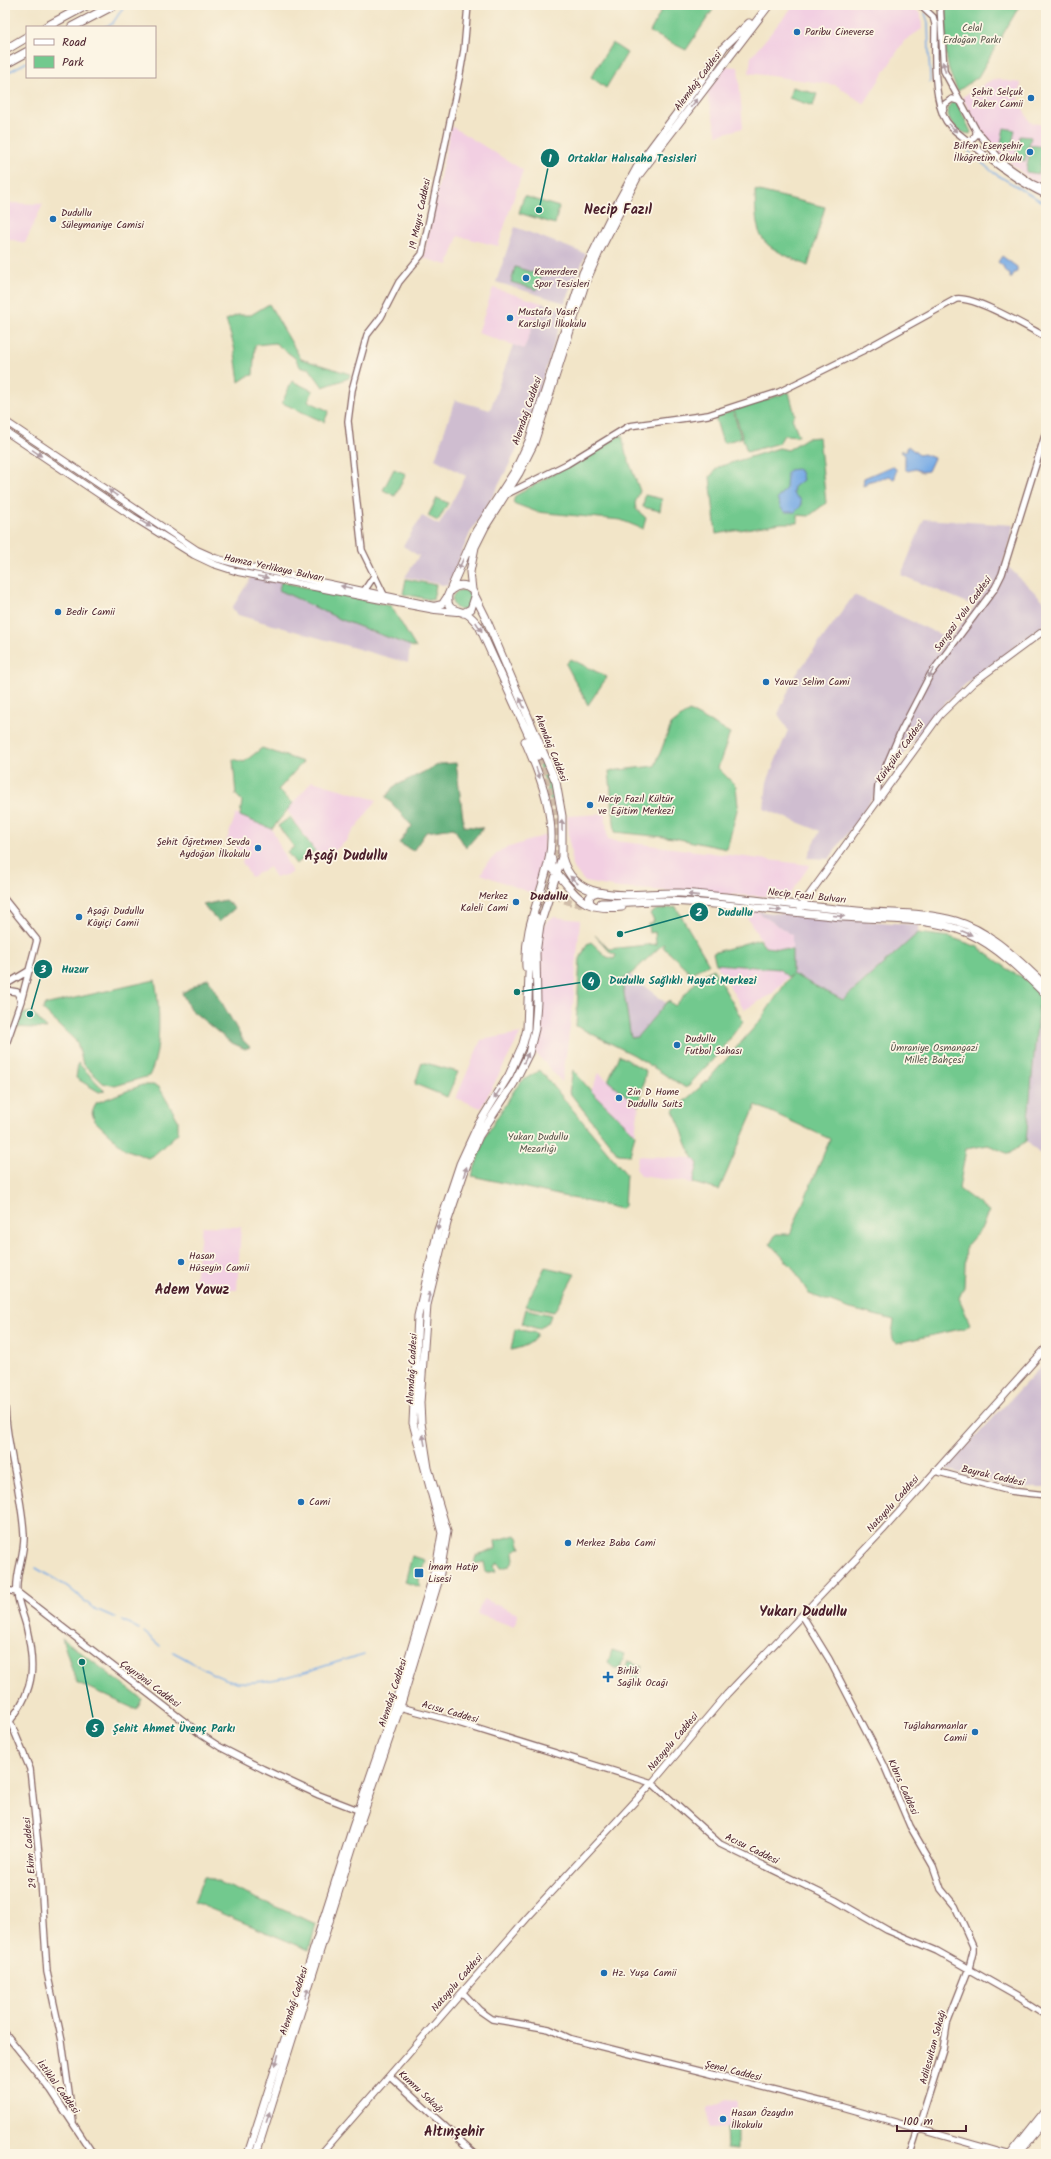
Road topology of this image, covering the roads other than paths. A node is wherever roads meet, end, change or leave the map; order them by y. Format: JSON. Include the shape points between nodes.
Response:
{"nodes":[{"id":1,"x":87,"y":5,"type":"edge"},
{"id":2,"x":114,"y":5,"type":"edge"},
{"id":3,"x":468,"y":5,"type":"edge"},
{"id":4,"x":763,"y":5,"type":"edge"},
{"id":5,"x":768,"y":5,"type":"edge"},
{"id":6,"x":920,"y":5,"type":"edge"},
{"id":7,"x":940,"y":5,"type":"edge"},
{"id":8,"x":48,"y":26,"type":"edge"},
{"id":9,"x":74,"y":26,"type":"edge"},
{"id":10,"x":26,"y":38,"type":"edge"},
{"id":11,"x":5,"y":50,"type":"edge"},
{"id":12,"x":26,"y":53,"type":"edge"},
{"id":13,"x":5,"y":64,"type":"edge"},
{"id":14,"x":962,"y":102,"type":"junction"},
{"id":15,"x":942,"y":113,"type":"junction"},
{"id":16,"x":976,"y":130,"type":"junction"},
{"id":17,"x":967,"y":140,"type":"junction"},
{"id":18,"x":641,"y":167,"type":"junction"},
{"id":19,"x":1046,"y":190,"type":"edge"},
{"id":20,"x":1046,"y":195,"type":"edge"},
{"id":21,"x":1046,"y":332,"type":"edge"},
{"id":22,"x":1039,"y":333,"type":"junction"},
{"id":23,"x":1046,"y":337,"type":"edge"},
{"id":24,"x":544,"y":402,"type":"junction"},
{"id":25,"x":5,"y":421,"type":"edge"},
{"id":26,"x":5,"y":431,"type":"edge"},
{"id":27,"x":1046,"y":432,"type":"edge"},
{"id":28,"x":505,"y":496,"type":"junction"},
{"id":29,"x":374,"y":576,"type":"junction"},
{"id":30,"x":364,"y":591,"type":"junction"},
{"id":31,"x":450,"y":593,"type":"junction"},
{"id":32,"x":473,"y":593,"type":"junction"},
{"id":33,"x":384,"y":595,"type":"junction"},
{"id":34,"x":460,"y":612,"type":"junction"},
{"id":35,"x":1046,"y":629,"type":"edge"},
{"id":36,"x":488,"y":646,"type":"junction"},
{"id":37,"x":538,"y":756,"type":"tunnel mouth"},
{"id":38,"x":877,"y":799,"type":"junction"},
{"id":39,"x":561,"y":805,"type":"junction"},
{"id":40,"x":549,"y":809,"type":"junction"},
{"id":41,"x":563,"y":845,"type":"junction"},
{"id":42,"x":551,"y":846,"type":"junction"},
{"id":43,"x":562,"y":857,"type":"junction"},
{"id":44,"x":556,"y":873,"type":"junction"},
{"id":45,"x":598,"y":892,"type":"junction"},
{"id":46,"x":5,"y":900,"type":"edge"},
{"id":47,"x":599,"y":905,"type":"junction"},
{"id":48,"x":801,"y":909,"type":"junction"},
{"id":49,"x":536,"y":917,"type":"tunnel mouth"},
{"id":50,"x":30,"y":970,"type":"junction"},
{"id":51,"x":5,"y":985,"type":"edge"},
{"id":52,"x":1046,"y":986,"type":"edge"},
{"id":53,"x":5,"y":990,"type":"edge"},
{"id":54,"x":1046,"y":994,"type":"edge"},
{"id":55,"x":528,"y":998,"type":"junction"},
{"id":56,"x":21,"y":1001,"type":"junction"},
{"id":57,"x":5,"y":1047,"type":"edge"},
{"id":58,"x":422,"y":1317,"type":"junction"},
{"id":59,"x":1046,"y":1348,"type":"edge"},
{"id":60,"x":5,"y":1407,"type":"edge"},
{"id":61,"x":935,"y":1471,"type":"junction"},
{"id":62,"x":1046,"y":1495,"type":"edge"},
{"id":63,"x":5,"y":1590,"type":"edge"},
{"id":64,"x":17,"y":1592,"type":"junction"},
{"id":65,"x":802,"y":1615,"type":"junction"},
{"id":66,"x":397,"y":1707,"type":"junction"},
{"id":67,"x":652,"y":1783,"type":"junction"},
{"id":68,"x":361,"y":1811,"type":"junction"},
{"id":69,"x":969,"y":1968,"type":"junction"},
{"id":70,"x":463,"y":1993,"type":"junction"},
{"id":71,"x":1046,"y":2016,"type":"edge"},
{"id":72,"x":5,"y":2033,"type":"edge"},
{"id":73,"x":390,"y":2076,"type":"junction"},
{"id":74,"x":1046,"y":2110,"type":"edge"},
{"id":75,"x":1046,"y":2120,"type":"edge"},
{"id":76,"x":73,"y":2122,"type":"junction"},
{"id":77,"x":919,"y":2129,"type":"junction"},
{"id":78,"x":93,"y":2154,"type":"edge"},
{"id":79,"x":248,"y":2154,"type":"edge"},
{"id":80,"x":256,"y":2154,"type":"edge"},
{"id":81,"x":321,"y":2154,"type":"edge"},
{"id":82,"x":475,"y":2154,"type":"edge"},
{"id":83,"x":910,"y":2154,"type":"edge"},
{"id":84,"x":1007,"y":2154,"type":"edge"},
{"id":85,"x":1011,"y":2154,"type":"edge"},
{"id":86,"x":1018,"y":2154,"type":"edge"}],
"edges":[{"from":1,"to":8,"type":"highway"},
{"from":2,"to":9,"type":"highway"},
{"from":3,"to":29,"type":"street","name":"19 Mayıs Caddesi","via":[[459,79],[422,254],[399,282],[381,317],[367,335],[352,390],[348,421],[362,550]]},
{"from":4,"to":18,"type":"main road","name":"Alemdağ Caddesi","via":[[746,27],[729,41]]},
{"from":18,"to":5,"type":"main road","name":"Alemdağ Caddesi","one_way":true},
{"from":6,"to":15,"type":"street","via":[[933,17],[935,24],[936,66]]},
{"from":14,"to":7,"type":"street","one_way":true,"via":[[942,66]]},
{"from":10,"to":11,"type":"highway"},
{"from":12,"to":13,"type":"highway"},
{"from":14,"to":15,"type":"street","via":[[956,99],[948,101],[944,104]]},
{"from":14,"to":16,"type":"street"},
{"from":15,"to":17,"type":"street","one_way":true,"via":[[951,127]]},
{"from":16,"to":17,"type":"street","via":[[976,135]]},
{"from":16,"to":19,"type":"street","via":[[1004,164]]},
{"from":17,"to":20,"type":"street","via":[[1000,168]]},
{"from":18,"to":24,"type":"main road","name":"Alemdağ Caddesi","via":[[596,251]]},
{"from":21,"to":22,"type":"street"},
{"from":22,"to":23,"type":"street"},
{"from":22,"to":28,"type":"street","via":[[985,306],[964,298],[956,299],[862,351],[779,392],[708,415],[629,426],[567,464]]},
{"from":24,"to":28,"type":"main road","name":"Alemdağ Caddesi","via":[[534,443],[520,473]]},
{"from":24,"to":31,"type":"main road","name":"Alemdağ Caddesi","one_way":true,"via":[[515,470],[476,531]]},
{"from":30,"to":25,"type":"main road","name":"Hamza Yerlikaya Bulvarı","one_way":true,"via":[[246,566],[215,558],[197,550]]},
{"from":26,"to":34,"type":"main road","name":"Hamza Yerlikaya Bulvarı","one_way":true,"via":[[133,516],[194,555],[213,564],[238,572],[355,595],[435,610]]},
{"from":27,"to":38,"type":"street","name":"Sarıgazi Yolu Caddesi","one_way":true,"via":[[1007,561],[995,588],[930,675],[901,731],[878,785]]},
{"from":28,"to":32,"type":"main road","name":"Alemdağ Caddesi","via":[[475,547],[470,572]]},
{"from":29,"to":30,"type":"street"},
{"from":29,"to":33,"type":"street","name":"19 Mayıs Caddesi"},
{"from":30,"to":33,"type":"main road","name":"Hamza Yerlikaya Bulvarı"},
{"from":31,"to":32,"type":"main road","via":[[455,587],[464,586]]},
{"from":31,"to":33,"type":"main road","name":"Hamza Yerlikaya Bulvarı","via":[[442,604],[434,606]]},
{"from":31,"to":34,"type":"main road","name":"Alemdağ Caddesi","via":[[448,603]]},
{"from":32,"to":34,"type":"main road","via":[[471,609]]},
{"from":39,"to":32,"type":"main road","name":"Alemdağ Caddesi","one_way":true,"via":[[551,769]]},
{"from":34,"to":36,"type":"main road","name":"Alemdağ Caddesi","one_way":true,"via":[[474,619]]},
{"from":35,"to":38,"type":"main road","name":"Kürkçüler Caddesi","via":[[987,672],[940,715]]},
{"from":36,"to":37,"type":"main road","name":"Alemdağ Caddesi"},
{"from":36,"to":40,"type":"main road","name":"Alemdağ Caddesi","one_way":true,"via":[[494,667],[534,760]]},
{"from":38,"to":48,"type":"main road","name":"Kürkçüler Caddesi"},
{"from":39,"to":40,"type":"main road","via":[[556,802]]},
{"from":41,"to":39,"type":"main road","name":"Alemdağ Caddesi","one_way":true},
{"from":40,"to":42,"type":"main road","name":"Alemdağ Caddesi"},
{"from":41,"to":42,"type":"main road"},
{"from":41,"to":43,"type":"main road","name":"Alemdağ Caddesi"},
{"from":42,"to":44,"type":"main road","via":[[550,866]]},
{"from":42,"to":55,"type":"main road","name":"Alemdağ Caddesi","via":[[530,918],[526,959]]},
{"from":43,"to":44,"type":"main road","name":"Alemdağ Caddesi"},
{"from":45,"to":43,"type":"main road","name":"Necip Fazıl Bulvarı","one_way":true,"via":[[573,880]]},
{"from":44,"to":47,"type":"main road","name":"Necip Fazıl Bulvarı","via":[[584,903]]},
{"from":58,"to":44,"type":"main road","name":"Alemdağ Caddesi","one_way":true,"via":[[445,1230],[467,1164],[480,1136],[514,1083],[529,1052],[535,1029],[535,976],[539,932],[542,913]]},
{"from":45,"to":47,"type":"main road","via":[[592,894],[589,900],[592,905]]},
{"from":48,"to":45,"type":"main road","name":"Necip Fazıl Bulvarı","one_way":true,"via":[[680,893]]},
{"from":46,"to":50,"type":"street","via":[[37,940]]},
{"from":47,"to":48,"type":"main road","name":"Necip Fazıl Bulvarı","one_way":true,"via":[[682,902]]},
{"from":48,"to":52,"type":"main road","name":"Necip Fazıl Bulvarı","via":[[919,915],[957,922],[980,931]]},
{"from":48,"to":54,"type":"main road","name":"Necip Fazıl Bulvarı","one_way":true,"via":[[918,921],[961,930],[990,947]]},
{"from":49,"to":55,"type":"main road","name":"Alemdağ Caddesi"},
{"from":50,"to":51,"type":"street"},
{"from":50,"to":56,"type":"street"},
{"from":53,"to":56,"type":"street","via":[[17,992]]},
{"from":55,"to":58,"type":"main road","name":"Alemdağ Caddesi","one_way":true,"via":[[527,1029],[523,1044],[510,1075],[469,1142],[447,1198],[425,1280]]},
{"from":56,"to":57,"type":"street"},
{"from":58,"to":66,"type":"main road","name":"Alemdağ Caddesi","via":[[413,1423],[442,1533],[431,1594]]},
{"from":59,"to":61,"type":"main road","name":"Natoyolu Caddesi"},
{"from":60,"to":64,"type":"street","via":[[24,1537]]},
{"from":61,"to":62,"type":"street","name":"Bayrak Caddesi","via":[[1010,1491]]},
{"from":61,"to":65,"type":"main road","name":"Natoyolu Caddesi"},
{"from":63,"to":64,"type":"street","name":"Çayırönü Caddesi"},
{"from":64,"to":68,"type":"street","name":"Çayırönü Caddesi","via":[[220,1747],[319,1795]]},
{"from":64,"to":76,"type":"street","name":"29 Ekim Caddesi","via":[[33,1661],[31,1678],[22,1705],[10,1721],[30,1769],[48,1972],[62,2041]]},
{"from":65,"to":67,"type":"main road","name":"Natoyolu Caddesi","via":[[727,1694]]},
{"from":65,"to":69,"type":"street","name":"Kıbrıs Caddesi","via":[[821,1643],[884,1765],[910,1826],[933,1866],[941,1889],[955,1906],[973,1946]]},
{"from":66,"to":67,"type":"street","name":"Acısu Caddesi","via":[[450,1720]]},
{"from":66,"to":68,"type":"main road","name":"Alemdağ Caddesi"},
{"from":67,"to":69,"type":"street","name":"Acısu Caddesi","via":[[720,1844],[835,1900],[887,1930]]},
{"from":67,"to":70,"type":"main road","name":"Natoyolu Caddesi","via":[[527,1918]]},
{"from":68,"to":79,"type":"main road","name":"Alemdağ Caddesi","one_way":true},
{"from":80,"to":68,"type":"main road","name":"Alemdağ Caddesi","one_way":true},
{"from":69,"to":71,"type":"street","name":"Acısu Caddesi"},
{"from":69,"to":77,"type":"street","name":"Adilesultan Sokağı","via":[[947,2024],[943,2050]]},
{"from":70,"to":73,"type":"main road","name":"Natoyolu Caddesi"},
{"from":70,"to":77,"type":"street","name":"Şenel Caddesi","via":[[492,2019],[549,2030],[577,2041],[835,2105]]},
{"from":72,"to":76,"type":"street","name":"İstiklal Caddesi"},
{"from":73,"to":81,"type":"main road","name":"Natoyolu Caddesi"},
{"from":73,"to":82,"type":"street","name":"Kumru Sokağı"},
{"from":74,"to":85,"type":"main road"},
{"from":75,"to":86,"type":"main road"},
{"from":76,"to":78,"type":"street","name":"İstiklal Caddesi"},
{"from":77,"to":83,"type":"street","name":"Adilesultan Sokağı"},
{"from":77,"to":84,"type":"street","name":"Şenel Caddesi"}]}
